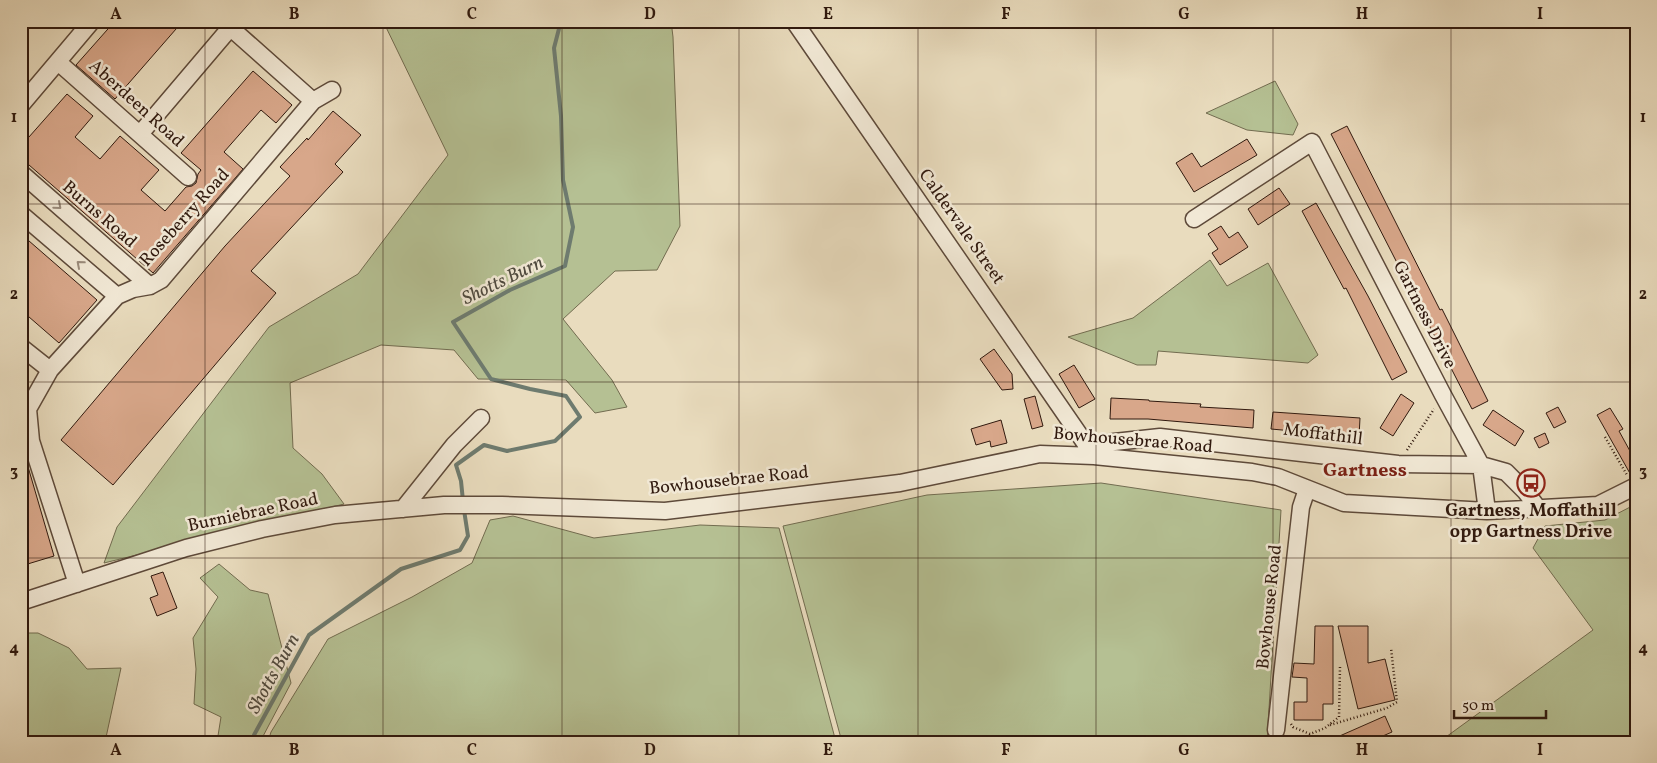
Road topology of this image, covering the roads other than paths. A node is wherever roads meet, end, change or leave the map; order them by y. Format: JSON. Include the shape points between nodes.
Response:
{"nodes":[{"id":1,"x":92,"y":21,"type":"edge"},
{"id":2,"x":794,"y":21,"type":"edge"},
{"id":3,"x":230,"y":23,"type":"edge"},
{"id":4,"x":58,"y":62,"type":"junction"},
{"id":5,"x":332,"y":90,"type":"dead end"},
{"id":6,"x":313,"y":101,"type":"junction"},
{"id":7,"x":21,"y":105,"type":"edge"},
{"id":8,"x":140,"y":134,"type":"junction"},
{"id":9,"x":21,"y":173,"type":"edge"},
{"id":10,"x":188,"y":177,"type":"dead end"},
{"id":11,"x":21,"y":214,"type":"edge"},
{"id":12,"x":1194,"y":219,"type":"dead end"},
{"id":13,"x":150,"y":286,"type":"junction"},
{"id":14,"x":116,"y":296,"type":"junction"},
{"id":15,"x":21,"y":347,"type":"edge"},
{"id":16,"x":50,"y":370,"type":"junction"},
{"id":17,"x":481,"y":418,"type":"dead end"},
{"id":18,"x":1090,"y":450,"type":"junction"},
{"id":19,"x":1481,"y":465,"type":"junction"},
{"id":20,"x":1635,"y":486,"type":"edge"},
{"id":21,"x":1306,"y":489,"type":"junction"},
{"id":22,"x":502,"y":504,"type":"joint"},
{"id":23,"x":1538,"y":508,"type":"junction"},
{"id":24,"x":403,"y":509,"type":"junction"},
{"id":25,"x":1487,"y":511,"type":"junction"},
{"id":26,"x":77,"y":584,"type":"junction"},
{"id":27,"x":21,"y":602,"type":"edge"},
{"id":28,"x":1276,"y":730,"type":"dead end"}],
"edges":[{"from":1,"to":4,"type":"street"},
{"from":2,"to":18,"type":"street","name":"Caldervale Street"},
{"from":3,"to":6,"type":"street"},
{"from":3,"to":8,"type":"street"},
{"from":4,"to":7,"type":"street"},
{"from":4,"to":8,"type":"street","name":"Aberdeen Road"},
{"from":5,"to":6,"type":"street","name":"Roseberry Road"},
{"from":6,"to":13,"type":"street","name":"Roseberry Road","via":[[160,280]]},
{"from":8,"to":10,"type":"street","name":"Aberdeen Road"},
{"from":9,"to":13,"type":"street","name":"Burns Road","one_way":true},
{"from":14,"to":11,"type":"street","one_way":true},
{"from":12,"to":19,"type":"street","name":"Gartness Drive","via":[[1312,142]]},
{"from":13,"to":14,"type":"street","name":"Roseberry Road"},
{"from":14,"to":16,"type":"street","name":"Roseberry Road"},
{"from":15,"to":16,"type":"street"},
{"from":16,"to":26,"type":"street","name":"Roseberry Road","via":[[28,409],[31,440]]},
{"from":17,"to":24,"type":"street","via":[[454,445]]},
{"from":18,"to":19,"type":"street","name":"Moffathill","via":[[1160,437],[1398,464]]},
{"from":18,"to":21,"type":"street","name":"Bowhousebrae Road","via":[[1252,472],[1278,477]]},
{"from":18,"to":22,"type":"street","name":"Bowhousebrae Road","via":[[1040,454],[900,483],[665,511]]},
{"from":19,"to":23,"type":"street","name":"Moffathill","via":[[1506,472]]},
{"from":19,"to":25,"type":"street","name":"Gartness Drive"},
{"from":20,"to":23,"type":"street","name":"Bowhousebrae Road","via":[[1598,504]]},
{"from":21,"to":25,"type":"street","name":"Bowhousebrae Road","via":[[1344,502]]},
{"from":21,"to":28,"type":"street","name":"Bowhouse Road","via":[[1301,507]]},
{"from":22,"to":24,"type":"street","name":"Burniebrae Road"},
{"from":23,"to":25,"type":"street","name":"Bowhousebrae Road"},
{"from":24,"to":26,"type":"street","name":"Burniebrae Road","via":[[335,515],[262,529],[186,548]]},
{"from":26,"to":27,"type":"street","name":"Burniebrae Road"}]}
